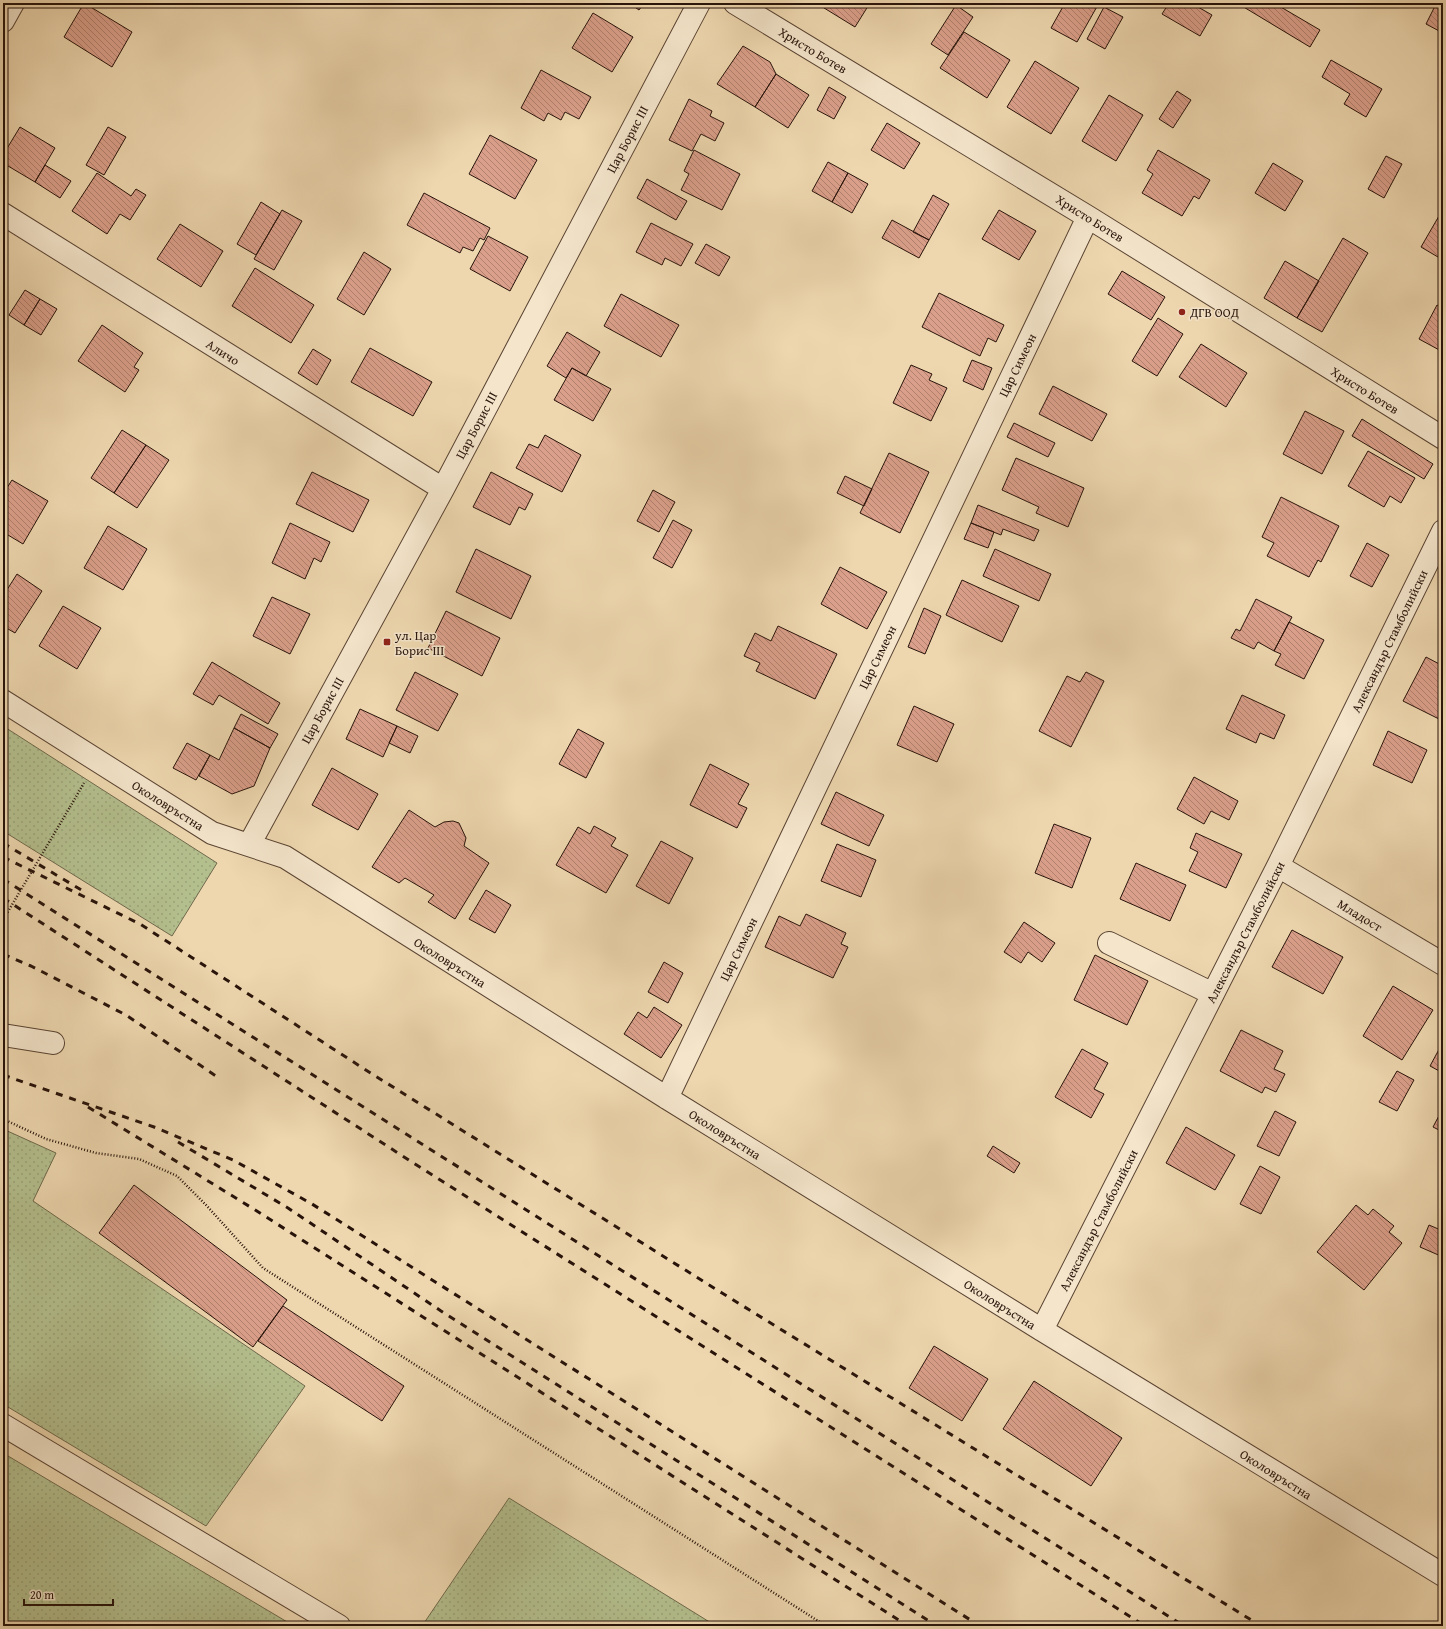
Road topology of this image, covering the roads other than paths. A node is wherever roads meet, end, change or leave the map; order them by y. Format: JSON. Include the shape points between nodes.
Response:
{"nodes":[{"id":1,"x":13,"y":3,"type":"edge"},
{"id":2,"x":699,"y":3,"type":"edge"},
{"id":3,"x":735,"y":3,"type":"edge"},
{"id":4,"x":3,"y":21,"type":"edge"},
{"id":5,"x":3,"y":214,"type":"edge"},
{"id":6,"x":1088,"y":217,"type":"junction"},
{"id":7,"x":1443,"y":438,"type":"edge"},
{"id":8,"x":443,"y":489,"type":"junction"},
{"id":9,"x":1443,"y":531,"type":"edge"},
{"id":10,"x":3,"y":701,"type":"edge"},
{"id":11,"x":249,"y":845,"type":"junction"},
{"id":12,"x":1278,"y":866,"type":"junction"},
{"id":13,"x":1109,"y":943,"type":"dead end"},
{"id":14,"x":1443,"y":964,"type":"edge"},
{"id":15,"x":1213,"y":994,"type":"junction"},
{"id":16,"x":3,"y":1035,"type":"edge"},
{"id":17,"x":53,"y":1043,"type":"dead end"},
{"id":18,"x":667,"y":1098,"type":"junction"},
{"id":19,"x":1042,"y":1330,"type":"junction"},
{"id":20,"x":3,"y":1425,"type":"edge"},
{"id":21,"x":1443,"y":1575,"type":"edge"},
{"id":22,"x":339,"y":1626,"type":"edge"}],
"edges":[{"from":1,"to":4,"type":"street"},
{"from":2,"to":8,"type":"street","name":"Цар Борис III"},
{"from":3,"to":6,"type":"street","name":"Христо Ботев"},
{"from":5,"to":8,"type":"street","name":"Аличо"},
{"from":6,"to":7,"type":"street","name":"Христо Ботев"},
{"from":6,"to":18,"type":"street","name":"Цар Симеон"},
{"from":8,"to":11,"type":"street","name":"Цар Борис III"},
{"from":9,"to":12,"type":"street","name":"Александър Стамболийски"},
{"from":10,"to":11,"type":"street","name":"Околовръстна","via":[[212,833]]},
{"from":11,"to":18,"type":"street","name":"Околовръстна","via":[[285,858]]},
{"from":12,"to":14,"type":"street","name":"Младост"},
{"from":12,"to":15,"type":"street","name":"Александър Стамболийски"},
{"from":13,"to":15,"type":"street"},
{"from":15,"to":19,"type":"street","name":"Александър Стамболийски"},
{"from":16,"to":17,"type":"street"},
{"from":18,"to":19,"type":"street","name":"Околовръстна"},
{"from":19,"to":21,"type":"street","name":"Околовръстна"},
{"from":20,"to":22,"type":"street"}]}
